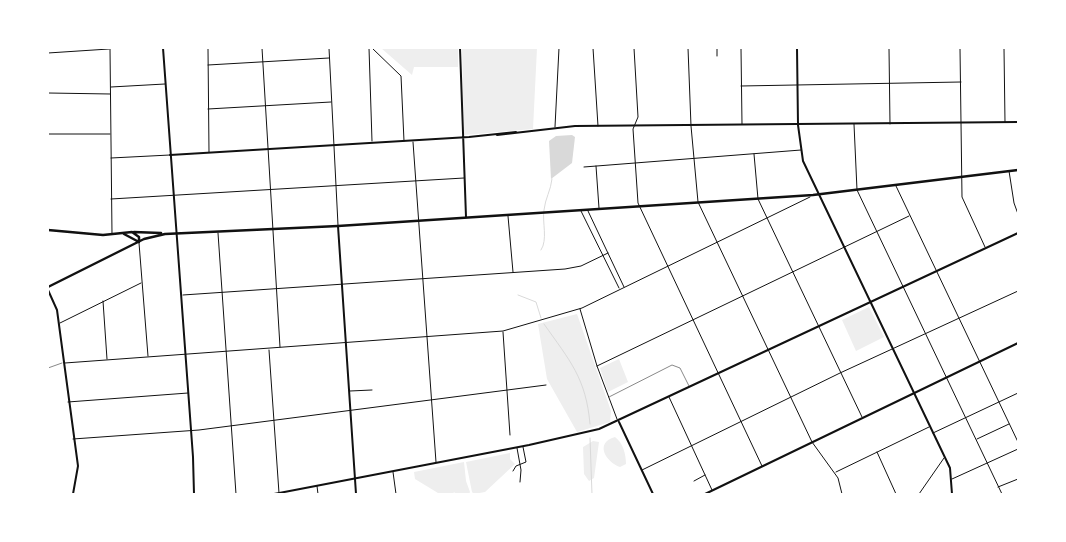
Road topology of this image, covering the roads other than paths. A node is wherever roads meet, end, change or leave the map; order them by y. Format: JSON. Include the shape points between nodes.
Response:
{"nodes":[{"id":1,"x":110,"y":48,"type":"edge"},
{"id":2,"x":163,"y":48,"type":"edge"},
{"id":3,"x":208,"y":48,"type":"edge"},
{"id":4,"x":262,"y":48,"type":"edge"},
{"id":5,"x":329,"y":48,"type":"edge"},
{"id":6,"x":369,"y":48,"type":"edge"},
{"id":7,"x":372,"y":48,"type":"edge"},
{"id":8,"x":460,"y":48,"type":"edge"},
{"id":9,"x":559,"y":48,"type":"edge"},
{"id":10,"x":593,"y":48,"type":"edge"},
{"id":11,"x":634,"y":48,"type":"edge"},
{"id":12,"x":688,"y":48,"type":"edge"},
{"id":13,"x":717,"y":48,"type":"edge"},
{"id":14,"x":741,"y":48,"type":"edge"},
{"id":15,"x":797,"y":48,"type":"edge"},
{"id":16,"x":889,"y":48,"type":"edge"},
{"id":17,"x":960,"y":48,"type":"edge"},
{"id":18,"x":1004,"y":48,"type":"edge"},
{"id":19,"x":48,"y":53,"type":"edge"},
{"id":20,"x":716,"y":56,"type":"dead end"},
{"id":21,"x":330,"y":58,"type":"junction"},
{"id":22,"x":262,"y":62,"type":"junction"},
{"id":23,"x":208,"y":65,"type":"junction"},
{"id":24,"x":961,"y":82,"type":"junction"},
{"id":25,"x":890,"y":83,"type":"junction"},
{"id":26,"x":166,"y":84,"type":"junction"},
{"id":27,"x":798,"y":85,"type":"junction"},
{"id":28,"x":741,"y":86,"type":"junction"},
{"id":29,"x":110,"y":87,"type":"junction"},
{"id":30,"x":48,"y":93,"type":"edge"},
{"id":31,"x":110,"y":94,"type":"junction"},
{"id":32,"x":332,"y":102,"type":"junction"},
{"id":33,"x":265,"y":106,"type":"junction"},
{"id":34,"x":208,"y":109,"type":"junction"},
{"id":35,"x":1005,"y":122,"type":"junction"},
{"id":36,"x":1018,"y":122,"type":"edge"},
{"id":37,"x":961,"y":123,"type":"junction"},
{"id":38,"x":854,"y":124,"type":"junction"},
{"id":39,"x":890,"y":124,"type":"junction"},
{"id":40,"x":634,"y":125,"type":"junction"},
{"id":41,"x":742,"y":125,"type":"junction"},
{"id":42,"x":798,"y":125,"type":"junction"},
{"id":43,"x":598,"y":126,"type":"junction"},
{"id":44,"x":691,"y":126,"type":"junction"},
{"id":45,"x":555,"y":129,"type":"junction"},
{"id":46,"x":48,"y":134,"type":"edge"},
{"id":47,"x":110,"y":134,"type":"junction"},
{"id":48,"x":462,"y":138,"type":"junction"},
{"id":49,"x":413,"y":141,"type":"junction"},
{"id":50,"x":404,"y":142,"type":"junction"},
{"id":51,"x":372,"y":143,"type":"junction"},
{"id":52,"x":334,"y":145,"type":"junction"},
{"id":53,"x":267,"y":149,"type":"junction"},
{"id":54,"x":802,"y":150,"type":"junction"},
{"id":55,"x":209,"y":153,"type":"junction"},
{"id":56,"x":754,"y":154,"type":"junction"},
{"id":57,"x":170,"y":155,"type":"junction"},
{"id":58,"x":111,"y":158,"type":"junction"},
{"id":59,"x":694,"y":158,"type":"junction"},
{"id":60,"x":635,"y":163,"type":"junction"},
{"id":61,"x":596,"y":166,"type":"junction"},
{"id":62,"x":584,"y":167,"type":"dead end"},
{"id":63,"x":1018,"y":170,"type":"edge"},
{"id":64,"x":1009,"y":171,"type":"junction"},
{"id":65,"x":962,"y":177,"type":"junction"},
{"id":66,"x":464,"y":178,"type":"junction"},
{"id":67,"x":415,"y":181,"type":"junction"},
{"id":68,"x":336,"y":185,"type":"junction"},
{"id":69,"x":895,"y":185,"type":"junction"},
{"id":70,"x":270,"y":189,"type":"junction"},
{"id":71,"x":857,"y":190,"type":"junction"},
{"id":72,"x":173,"y":194,"type":"junction"},
{"id":73,"x":819,"y":194,"type":"junction"},
{"id":74,"x":814,"y":195,"type":"junction"},
{"id":75,"x":111,"y":199,"type":"junction"},
{"id":76,"x":758,"y":199,"type":"junction"},
{"id":77,"x":698,"y":202,"type":"junction"},
{"id":78,"x":639,"y":206,"type":"junction"},
{"id":79,"x":599,"y":209,"type":"junction"},
{"id":80,"x":581,"y":210,"type":"junction"},
{"id":81,"x":588,"y":210,"type":"junction"},
{"id":82,"x":1018,"y":214,"type":"edge"},
{"id":83,"x":508,"y":215,"type":"junction"},
{"id":84,"x":909,"y":216,"type":"junction"},
{"id":85,"x":466,"y":217,"type":"junction"},
{"id":86,"x":767,"y":218,"type":"junction"},
{"id":87,"x":417,"y":220,"type":"junction"},
{"id":88,"x":338,"y":226,"type":"junction"},
{"id":89,"x":272,"y":229,"type":"junction"},
{"id":90,"x":48,"y":230,"type":"edge"},
{"id":91,"x":132,"y":232,"type":"junction"},
{"id":92,"x":218,"y":232,"type":"junction"},
{"id":93,"x":877,"y":232,"type":"junction"},
{"id":94,"x":177,"y":233,"type":"junction"},
{"id":95,"x":1018,"y":233,"type":"edge"},
{"id":96,"x":124,"y":234,"type":"junction"},
{"id":97,"x":165,"y":234,"type":"junction"},
{"id":98,"x":112,"y":235,"type":"junction"},
{"id":99,"x":139,"y":242,"type":"junction"},
{"id":100,"x":718,"y":242,"type":"junction"},
{"id":101,"x":844,"y":247,"type":"junction"},
{"id":102,"x":986,"y":248,"type":"junction"},
{"id":103,"x":608,"y":253,"type":"junction"},
{"id":104,"x":603,"y":255,"type":"junction"},
{"id":105,"x":667,"y":266,"type":"junction"},
{"id":106,"x":936,"y":271,"type":"junction"},
{"id":107,"x":793,"y":272,"type":"junction"},
{"id":108,"x":513,"y":273,"type":"junction"},
{"id":109,"x":422,"y":279,"type":"junction"},
{"id":110,"x":142,"y":282,"type":"junction"},
{"id":111,"x":342,"y":285,"type":"junction"},
{"id":112,"x":903,"y":286,"type":"junction"},
{"id":113,"x":624,"y":287,"type":"junction"},
{"id":114,"x":48,"y":289,"type":"edge"},
{"id":115,"x":276,"y":289,"type":"junction"},
{"id":116,"x":620,"y":290,"type":"junction"},
{"id":117,"x":1018,"y":291,"type":"edge"},
{"id":118,"x":222,"y":292,"type":"junction"},
{"id":119,"x":181,"y":295,"type":"junction"},
{"id":120,"x":743,"y":296,"type":"junction"},
{"id":121,"x":103,"y":301,"type":"junction"},
{"id":122,"x":870,"y":302,"type":"junction"},
{"id":123,"x":579,"y":309,"type":"junction"},
{"id":124,"x":958,"y":318,"type":"junction"},
{"id":125,"x":693,"y":320,"type":"junction"},
{"id":126,"x":59,"y":324,"type":"junction"},
{"id":127,"x":819,"y":326,"type":"junction"},
{"id":128,"x":503,"y":332,"type":"junction"},
{"id":129,"x":926,"y":333,"type":"junction"},
{"id":130,"x":427,"y":338,"type":"junction"},
{"id":131,"x":346,"y":343,"type":"junction"},
{"id":132,"x":1018,"y":343,"type":"edge"},
{"id":133,"x":280,"y":348,"type":"junction"},
{"id":134,"x":269,"y":349,"type":"junction"},
{"id":135,"x":893,"y":349,"type":"junction"},
{"id":136,"x":769,"y":350,"type":"junction"},
{"id":137,"x":227,"y":352,"type":"junction"},
{"id":138,"x":186,"y":355,"type":"junction"},
{"id":139,"x":148,"y":357,"type":"junction"},
{"id":140,"x":107,"y":360,"type":"junction"},
{"id":141,"x":979,"y":362,"type":"junction"},
{"id":142,"x":64,"y":363,"type":"junction"},
{"id":143,"x":597,"y":366,"type":"junction"},
{"id":144,"x":48,"y":368,"type":"edge"},
{"id":145,"x":840,"y":373,"type":"junction"},
{"id":146,"x":719,"y":374,"type":"junction"},
{"id":147,"x":946,"y":377,"type":"junction"},
{"id":148,"x":546,"y":385,"type":"dead end"},
{"id":149,"x":689,"y":388,"type":"junction"},
{"id":150,"x":507,"y":389,"type":"junction"},
{"id":151,"x":372,"y":390,"type":"dead end"},
{"id":152,"x":189,"y":392,"type":"junction"},
{"id":153,"x":349,"y":392,"type":"junction"},
{"id":154,"x":914,"y":392,"type":"junction"},
{"id":155,"x":1018,"y":393,"type":"edge"},
{"id":156,"x":608,"y":397,"type":"junction"},
{"id":157,"x":791,"y":397,"type":"junction"},
{"id":158,"x":669,"y":398,"type":"junction"},
{"id":159,"x":432,"y":400,"type":"junction"},
{"id":160,"x":68,"y":402,"type":"junction"},
{"id":161,"x":999,"y":403,"type":"junction"},
{"id":162,"x":351,"y":411,"type":"junction"},
{"id":163,"x":862,"y":417,"type":"junction"},
{"id":164,"x":966,"y":418,"type":"junction"},
{"id":165,"x":274,"y":421,"type":"junction"},
{"id":166,"x":618,"y":421,"type":"junction"},
{"id":167,"x":741,"y":421,"type":"junction"},
{"id":168,"x":1009,"y":424,"type":"junction"},
{"id":169,"x":232,"y":426,"type":"junction"},
{"id":170,"x":930,"y":427,"type":"junction"},
{"id":171,"x":191,"y":431,"type":"junction"},
{"id":172,"x":933,"y":434,"type":"junction"},
{"id":173,"x":510,"y":435,"type":"dead end"},
{"id":174,"x":73,"y":439,"type":"junction"},
{"id":175,"x":976,"y":440,"type":"junction"},
{"id":176,"x":812,"y":442,"type":"junction"},
{"id":177,"x":1018,"y":442,"type":"edge"},
{"id":178,"x":523,"y":446,"type":"junction"},
{"id":179,"x":692,"y":446,"type":"junction"},
{"id":180,"x":517,"y":448,"type":"junction"},
{"id":181,"x":1018,"y":449,"type":"edge"},
{"id":182,"x":877,"y":452,"type":"junction"},
{"id":183,"x":944,"y":457,"type":"junction"},
{"id":184,"x":436,"y":464,"type":"junction"},
{"id":185,"x":520,"y":464,"type":"junction"},
{"id":186,"x":988,"y":464,"type":"junction"},
{"id":187,"x":762,"y":466,"type":"junction"},
{"id":188,"x":641,"y":470,"type":"junction"},
{"id":189,"x":513,"y":471,"type":"dead end"},
{"id":190,"x":393,"y":472,"type":"junction"},
{"id":191,"x":835,"y":472,"type":"junction"},
{"id":192,"x":705,"y":474,"type":"junction"},
{"id":193,"x":355,"y":479,"type":"junction"},
{"id":194,"x":952,"y":479,"type":"junction"},
{"id":195,"x":1018,"y":479,"type":"edge"},
{"id":196,"x":694,"y":481,"type":"dead end"},
{"id":197,"x":520,"y":482,"type":"dead end"},
{"id":198,"x":318,"y":486,"type":"junction"},
{"id":199,"x":998,"y":487,"type":"junction"},
{"id":200,"x":713,"y":490,"type":"junction"},
{"id":201,"x":73,"y":494,"type":"edge"},
{"id":202,"x":194,"y":494,"type":"edge"},
{"id":203,"x":236,"y":494,"type":"edge"},
{"id":204,"x":274,"y":494,"type":"edge"},
{"id":205,"x":279,"y":494,"type":"edge"},
{"id":206,"x":318,"y":494,"type":"edge"},
{"id":207,"x":356,"y":494,"type":"edge"},
{"id":208,"x":396,"y":494,"type":"edge"},
{"id":209,"x":653,"y":494,"type":"edge"},
{"id":210,"x":705,"y":494,"type":"edge"},
{"id":211,"x":842,"y":494,"type":"edge"},
{"id":212,"x":896,"y":494,"type":"edge"},
{"id":213,"x":919,"y":494,"type":"edge"},
{"id":214,"x":952,"y":494,"type":"edge"},
{"id":215,"x":1002,"y":494,"type":"edge"}],
"edges":[{"from":1,"to":19,"type":"street"},
{"from":1,"to":29,"type":"street"},
{"from":2,"to":26,"type":"main road"},
{"from":3,"to":23,"type":"street"},
{"from":4,"to":22,"type":"street"},
{"from":5,"to":21,"type":"street"},
{"from":6,"to":51,"type":"street"},
{"from":7,"to":50,"type":"street","via":[[401,76]]},
{"from":8,"to":48,"type":"main road"},
{"from":9,"to":45,"type":"street"},
{"from":10,"to":43,"type":"street"},
{"from":11,"to":40,"type":"street","via":[[638,117]]},
{"from":12,"to":44,"type":"street"},
{"from":13,"to":20,"type":"street"},
{"from":14,"to":28,"type":"street"},
{"from":15,"to":27,"type":"main road"},
{"from":16,"to":25,"type":"street"},
{"from":17,"to":24,"type":"street"},
{"from":18,"to":35,"type":"street"},
{"from":21,"to":22,"type":"street"},
{"from":21,"to":32,"type":"street"},
{"from":22,"to":23,"type":"street"},
{"from":22,"to":33,"type":"street"},
{"from":23,"to":34,"type":"street"},
{"from":24,"to":25,"type":"street"},
{"from":24,"to":37,"type":"street"},
{"from":25,"to":27,"type":"street"},
{"from":25,"to":39,"type":"street"},
{"from":26,"to":29,"type":"street"},
{"from":26,"to":57,"type":"main road"},
{"from":27,"to":28,"type":"street"},
{"from":27,"to":42,"type":"main road"},
{"from":28,"to":41,"type":"street"},
{"from":29,"to":31,"type":"street"},
{"from":30,"to":31,"type":"street"},
{"from":31,"to":47,"type":"street"},
{"from":32,"to":33,"type":"street"},
{"from":32,"to":52,"type":"street"},
{"from":33,"to":34,"type":"street"},
{"from":33,"to":53,"type":"street"},
{"from":34,"to":55,"type":"street"},
{"from":35,"to":36,"type":"main road"},
{"from":35,"to":37,"type":"main road"},
{"from":37,"to":39,"type":"main road"},
{"from":37,"to":65,"type":"street"},
{"from":38,"to":39,"type":"main road"},
{"from":38,"to":42,"type":"main road"},
{"from":38,"to":71,"type":"street"},
{"from":40,"to":43,"type":"main road"},
{"from":40,"to":44,"type":"main road"},
{"from":40,"to":60,"type":"street"},
{"from":41,"to":42,"type":"main road"},
{"from":41,"to":44,"type":"main road"},
{"from":42,"to":54,"type":"main road"},
{"from":43,"to":45,"type":"main road"},
{"from":44,"to":59,"type":"street"},
{"from":45,"to":48,"type":"main road"},
{"from":46,"to":47,"type":"street"},
{"from":47,"to":58,"type":"street"},
{"from":48,"to":49,"type":"main road"},
{"from":48,"to":66,"type":"main road"},
{"from":49,"to":50,"type":"main road"},
{"from":49,"to":67,"type":"street"},
{"from":50,"to":51,"type":"main road"},
{"from":51,"to":52,"type":"main road"},
{"from":52,"to":53,"type":"main road"},
{"from":52,"to":68,"type":"street"},
{"from":53,"to":55,"type":"main road"},
{"from":53,"to":70,"type":"street"},
{"from":54,"to":56,"type":"street"},
{"from":54,"to":73,"type":"main road"},
{"from":55,"to":57,"type":"main road"},
{"from":56,"to":59,"type":"street"},
{"from":56,"to":76,"type":"street"},
{"from":57,"to":58,"type":"street"},
{"from":57,"to":72,"type":"main road"},
{"from":58,"to":75,"type":"street"},
{"from":59,"to":60,"type":"street"},
{"from":59,"to":77,"type":"street"},
{"from":60,"to":61,"type":"street"},
{"from":60,"to":78,"type":"street"},
{"from":61,"to":62,"type":"street"},
{"from":61,"to":79,"type":"street"},
{"from":63,"to":64,"type":"main road"},
{"from":64,"to":65,"type":"main road"},
{"from":64,"to":82,"type":"street"},
{"from":65,"to":69,"type":"main road"},
{"from":65,"to":102,"type":"street","via":[[963,200]]},
{"from":66,"to":67,"type":"street"},
{"from":66,"to":85,"type":"main road"},
{"from":67,"to":68,"type":"street"},
{"from":67,"to":87,"type":"street"},
{"from":68,"to":70,"type":"street"},
{"from":68,"to":88,"type":"street"},
{"from":69,"to":71,"type":"main road"},
{"from":69,"to":84,"type":"street"},
{"from":70,"to":72,"type":"street"},
{"from":70,"to":89,"type":"street"},
{"from":71,"to":73,"type":"main road"},
{"from":71,"to":93,"type":"street"},
{"from":72,"to":75,"type":"street"},
{"from":72,"to":94,"type":"main road"},
{"from":73,"to":74,"type":"main road"},
{"from":73,"to":101,"type":"main road"},
{"from":74,"to":76,"type":"main road"},
{"from":74,"to":86,"type":"street"},
{"from":75,"to":98,"type":"street"},
{"from":76,"to":77,"type":"main road"},
{"from":76,"to":86,"type":"street"},
{"from":77,"to":78,"type":"main road"},
{"from":77,"to":100,"type":"street"},
{"from":78,"to":79,"type":"main road"},
{"from":78,"to":105,"type":"street"},
{"from":79,"to":81,"type":"main road"},
{"from":80,"to":81,"type":"main road"},
{"from":80,"to":83,"type":"main road"},
{"from":80,"to":104,"type":"street"},
{"from":81,"to":103,"type":"street"},
{"from":83,"to":85,"type":"main road"},
{"from":83,"to":108,"type":"street"},
{"from":84,"to":93,"type":"street"},
{"from":84,"to":106,"type":"street"},
{"from":85,"to":87,"type":"main road"},
{"from":86,"to":100,"type":"street"},
{"from":86,"to":107,"type":"street"},
{"from":87,"to":88,"type":"main road"},
{"from":87,"to":109,"type":"street"},
{"from":88,"to":89,"type":"main road"},
{"from":88,"to":111,"type":"main road"},
{"from":89,"to":92,"type":"main road"},
{"from":89,"to":115,"type":"street"},
{"from":90,"to":98,"type":"main road"},
{"from":91,"to":96,"type":"main road"},
{"from":91,"to":97,"type":"main road"},
{"from":91,"to":99,"type":"main road","via":[[139,237]]},
{"from":92,"to":94,"type":"main road"},
{"from":92,"to":118,"type":"street"},
{"from":93,"to":101,"type":"street"},
{"from":93,"to":112,"type":"street"},
{"from":94,"to":97,"type":"main road"},
{"from":94,"to":119,"type":"main road"},
{"from":95,"to":102,"type":"main road"},
{"from":96,"to":98,"type":"main road"},
{"from":96,"to":99,"type":"main road"},
{"from":97,"to":99,"type":"main road"},
{"from":99,"to":110,"type":"street"},
{"from":99,"to":114,"type":"main road"},
{"from":100,"to":105,"type":"street"},
{"from":100,"to":120,"type":"street"},
{"from":101,"to":107,"type":"street"},
{"from":101,"to":122,"type":"main road"},
{"from":102,"to":106,"type":"main road"},
{"from":103,"to":104,"type":"street"},
{"from":103,"to":113,"type":"street"},
{"from":104,"to":108,"type":"street","via":[[572,269]]},
{"from":104,"to":116,"type":"street"},
{"from":105,"to":113,"type":"street"},
{"from":105,"to":125,"type":"street"},
{"from":106,"to":112,"type":"main road"},
{"from":106,"to":124,"type":"street"},
{"from":107,"to":120,"type":"street"},
{"from":107,"to":127,"type":"street"},
{"from":108,"to":109,"type":"street"},
{"from":109,"to":111,"type":"street"},
{"from":109,"to":130,"type":"street"},
{"from":110,"to":121,"type":"street"},
{"from":110,"to":139,"type":"street"},
{"from":111,"to":115,"type":"street"},
{"from":111,"to":131,"type":"main road"},
{"from":112,"to":122,"type":"main road"},
{"from":112,"to":129,"type":"street"},
{"from":113,"to":116,"type":"street"},
{"from":114,"to":126,"type":"main road","via":[[56,306]]},
{"from":115,"to":118,"type":"street"},
{"from":115,"to":133,"type":"street"},
{"from":116,"to":123,"type":"street"},
{"from":117,"to":124,"type":"street"},
{"from":118,"to":119,"type":"street"},
{"from":118,"to":137,"type":"street"},
{"from":119,"to":138,"type":"main road"},
{"from":120,"to":125,"type":"street"},
{"from":120,"to":136,"type":"street"},
{"from":121,"to":126,"type":"street"},
{"from":121,"to":140,"type":"street"},
{"from":122,"to":127,"type":"main road"},
{"from":122,"to":135,"type":"main road"},
{"from":123,"to":128,"type":"street"},
{"from":123,"to":143,"type":"street"},
{"from":124,"to":129,"type":"street"},
{"from":124,"to":141,"type":"street"},
{"from":125,"to":143,"type":"street"},
{"from":125,"to":146,"type":"street"},
{"from":126,"to":142,"type":"main road"},
{"from":127,"to":136,"type":"main road"},
{"from":127,"to":145,"type":"street"},
{"from":128,"to":130,"type":"street"},
{"from":128,"to":150,"type":"street"},
{"from":129,"to":135,"type":"street"},
{"from":129,"to":147,"type":"street"},
{"from":130,"to":131,"type":"street"},
{"from":130,"to":159,"type":"street"},
{"from":131,"to":133,"type":"street"},
{"from":131,"to":153,"type":"main road"},
{"from":132,"to":141,"type":"main road"},
{"from":133,"to":134,"type":"street"},
{"from":134,"to":137,"type":"street"},
{"from":134,"to":165,"type":"street"},
{"from":135,"to":145,"type":"street"},
{"from":135,"to":154,"type":"main road"},
{"from":136,"to":146,"type":"main road"},
{"from":136,"to":157,"type":"street"},
{"from":137,"to":138,"type":"street"},
{"from":137,"to":169,"type":"street"},
{"from":138,"to":139,"type":"street"},
{"from":138,"to":152,"type":"main road"},
{"from":139,"to":140,"type":"street"},
{"from":140,"to":142,"type":"street"},
{"from":141,"to":147,"type":"main road"},
{"from":141,"to":161,"type":"street"},
{"from":142,"to":144,"type":"lane"},
{"from":142,"to":160,"type":"main road"},
{"from":143,"to":156,"type":"street"},
{"from":145,"to":157,"type":"street"},
{"from":145,"to":163,"type":"street"},
{"from":146,"to":149,"type":"main road"},
{"from":146,"to":167,"type":"street"},
{"from":147,"to":154,"type":"main road"},
{"from":147,"to":164,"type":"street"},
{"from":148,"to":150,"type":"street"},
{"from":149,"to":156,"type":"lane","via":[[680,368],[672,365]]},
{"from":149,"to":158,"type":"main road"},
{"from":150,"to":159,"type":"street"},
{"from":150,"to":173,"type":"street"},
{"from":151,"to":153,"type":"street"},
{"from":152,"to":160,"type":"street"},
{"from":152,"to":171,"type":"main road"},
{"from":153,"to":162,"type":"main road"},
{"from":154,"to":163,"type":"main road"},
{"from":154,"to":170,"type":"main road"},
{"from":155,"to":161,"type":"street"},
{"from":156,"to":166,"type":"street"},
{"from":157,"to":167,"type":"street"},
{"from":157,"to":176,"type":"street"},
{"from":158,"to":166,"type":"main road"},
{"from":158,"to":179,"type":"street"},
{"from":159,"to":162,"type":"street"},
{"from":159,"to":184,"type":"street"},
{"from":160,"to":174,"type":"main road"},
{"from":161,"to":164,"type":"street"},
{"from":161,"to":168,"type":"street"},
{"from":162,"to":165,"type":"street"},
{"from":162,"to":193,"type":"main road"},
{"from":163,"to":176,"type":"main road"},
{"from":164,"to":172,"type":"street"},
{"from":164,"to":175,"type":"street"},
{"from":165,"to":169,"type":"street"},
{"from":165,"to":205,"type":"street"},
{"from":166,"to":178,"type":"main road","via":[[588,433]]},
{"from":166,"to":188,"type":"main road"},
{"from":167,"to":179,"type":"street"},
{"from":167,"to":187,"type":"street"},
{"from":168,"to":175,"type":"street"},
{"from":168,"to":177,"type":"street"},
{"from":169,"to":171,"type":"street"},
{"from":169,"to":203,"type":"street"},
{"from":170,"to":172,"type":"main road"},
{"from":170,"to":182,"type":"street"},
{"from":171,"to":174,"type":"street"},
{"from":171,"to":202,"type":"main road"},
{"from":172,"to":183,"type":"main road"},
{"from":174,"to":201,"type":"main road","via":[[78,466]]},
{"from":175,"to":186,"type":"street"},
{"from":176,"to":187,"type":"main road"},
{"from":176,"to":191,"type":"street"},
{"from":178,"to":180,"type":"main road"},
{"from":178,"to":185,"type":"street","via":[[526,462]]},
{"from":179,"to":188,"type":"street"},
{"from":179,"to":192,"type":"street"},
{"from":180,"to":184,"type":"main road"},
{"from":180,"to":185,"type":"street"},
{"from":181,"to":186,"type":"street"},
{"from":182,"to":191,"type":"street"},
{"from":182,"to":212,"type":"street"},
{"from":183,"to":194,"type":"main road"},
{"from":183,"to":213,"type":"street"},
{"from":184,"to":190,"type":"main road"},
{"from":185,"to":189,"type":"street"},
{"from":185,"to":197,"type":"street"},
{"from":186,"to":194,"type":"street"},
{"from":186,"to":199,"type":"street"},
{"from":187,"to":200,"type":"main road"},
{"from":188,"to":209,"type":"main road"},
{"from":190,"to":193,"type":"main road"},
{"from":190,"to":208,"type":"street"},
{"from":191,"to":211,"type":"street"},
{"from":192,"to":196,"type":"street"},
{"from":192,"to":200,"type":"street"},
{"from":193,"to":198,"type":"main road"},
{"from":193,"to":207,"type":"main road"},
{"from":194,"to":214,"type":"main road"},
{"from":195,"to":199,"type":"street"},
{"from":198,"to":205,"type":"main road"},
{"from":198,"to":206,"type":"street"},
{"from":199,"to":215,"type":"street"},
{"from":200,"to":210,"type":"main road"},
{"from":204,"to":205,"type":"main road"}]}
